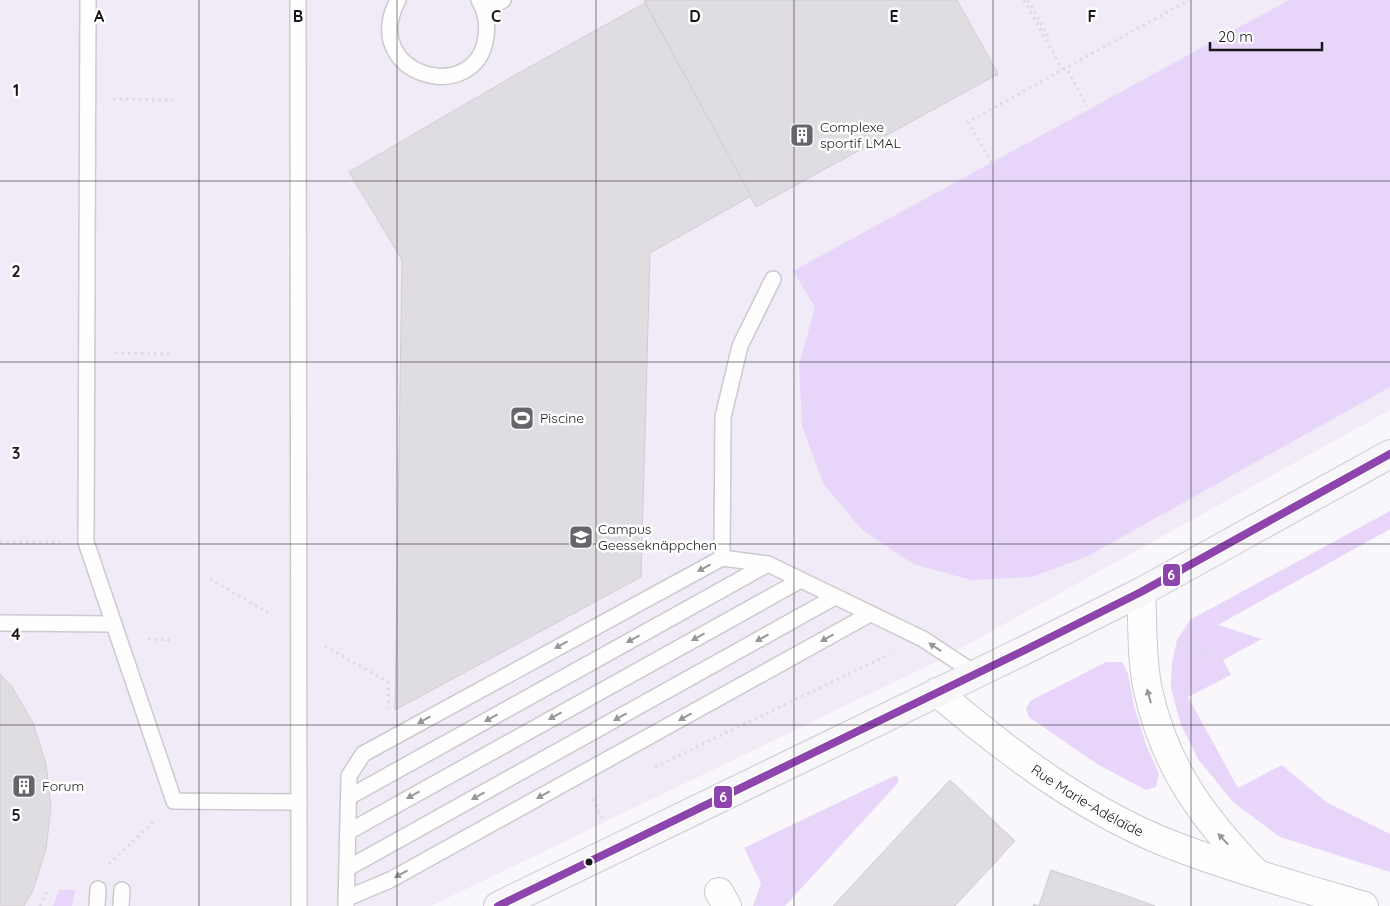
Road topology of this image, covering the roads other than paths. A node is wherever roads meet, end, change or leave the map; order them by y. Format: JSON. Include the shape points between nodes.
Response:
{"nodes":[{"id":1,"x":88,"y":0,"type":"edge"},
{"id":2,"x":398,"y":0,"type":"edge"},
{"id":3,"x":503,"y":0,"type":"edge"},
{"id":4,"x":299,"y":1,"type":"edge"},
{"id":5,"x":482,"y":5,"type":"edge"},
{"id":6,"x":773,"y":279,"type":"dead end"},
{"id":7,"x":1390,"y":454,"type":"edge"},
{"id":8,"x":722,"y":558,"type":"junction"},
{"id":9,"x":768,"y":564,"type":"junction"},
{"id":10,"x":801,"y":580,"type":"junction"},
{"id":11,"x":1141,"y":592,"type":"junction"},
{"id":12,"x":835,"y":597,"type":"junction"},
{"id":13,"x":870,"y":614,"type":"junction"},
{"id":14,"x":0,"y":624,"type":"edge"},
{"id":15,"x":114,"y":624,"type":"junction"},
{"id":16,"x":976,"y":674,"type":"junction"},
{"id":17,"x":937,"y":692,"type":"junction"},
{"id":18,"x":349,"y":797,"type":"junction"},
{"id":19,"x":299,"y":802,"type":"junction"},
{"id":20,"x":348,"y":832,"type":"junction"},
{"id":21,"x":348,"y":868,"type":"junction"},
{"id":22,"x":1256,"y":874,"type":"junction"},
{"id":23,"x":98,"y":890,"type":"dead end"},
{"id":24,"x":122,"y":890,"type":"dead end"},
{"id":25,"x":347,"y":902,"type":"edge"},
{"id":26,"x":97,"y":906,"type":"edge"},
{"id":27,"x":121,"y":906,"type":"edge"},
{"id":28,"x":299,"y":906,"type":"edge"},
{"id":29,"x":498,"y":906,"type":"edge"},
{"id":30,"x":1364,"y":906,"type":"edge"}],
"edges":[{"from":1,"to":15,"type":"lane","via":[[86,542]]},
{"from":2,"to":5,"type":"lane","via":[[389,30],[393,46],[415,71],[431,76],[448,76],[464,70],[477,59],[485,44],[488,27]]},
{"from":3,"to":5,"type":"lane"},
{"from":4,"to":19,"type":"lane"},
{"from":6,"to":8,"type":"lane","via":[[740,346],[723,418]]},
{"from":7,"to":11,"type":"street"},
{"from":8,"to":9,"type":"lane"},
{"from":8,"to":18,"type":"lane","one_way":true,"via":[[363,754],[349,776]]},
{"from":9,"to":10,"type":"lane"},
{"from":9,"to":18,"type":"lane","one_way":true},
{"from":10,"to":12,"type":"lane"},
{"from":10,"to":20,"type":"lane","one_way":true},
{"from":11,"to":16,"type":"street"},
{"from":22,"to":11,"type":"street","name":"Rue Marie-Adélaïde","one_way":true,"via":[[1218,834],[1187,789],[1162,742],[1147,689]]},
{"from":12,"to":13,"type":"lane"},
{"from":12,"to":21,"type":"lane","one_way":true},
{"from":16,"to":13,"type":"lane","one_way":true,"via":[[923,639]]},
{"from":13,"to":25,"type":"lane","one_way":true},
{"from":14,"to":15,"type":"lane"},
{"from":15,"to":19,"type":"lane","via":[[174,800]]},
{"from":16,"to":17,"type":"street"},
{"from":17,"to":22,"type":"street","name":"Rue Marie-Adélaïde","via":[[1017,756],[1095,808],[1170,844]]},
{"from":17,"to":29,"type":"street"},
{"from":18,"to":20,"type":"lane"},
{"from":19,"to":28,"type":"lane"},
{"from":20,"to":21,"type":"lane"},
{"from":21,"to":25,"type":"lane"},
{"from":22,"to":30,"type":"street","name":"Rue Marie-Adélaïde"},
{"from":23,"to":26,"type":"lane"},
{"from":24,"to":27,"type":"lane"}]}
